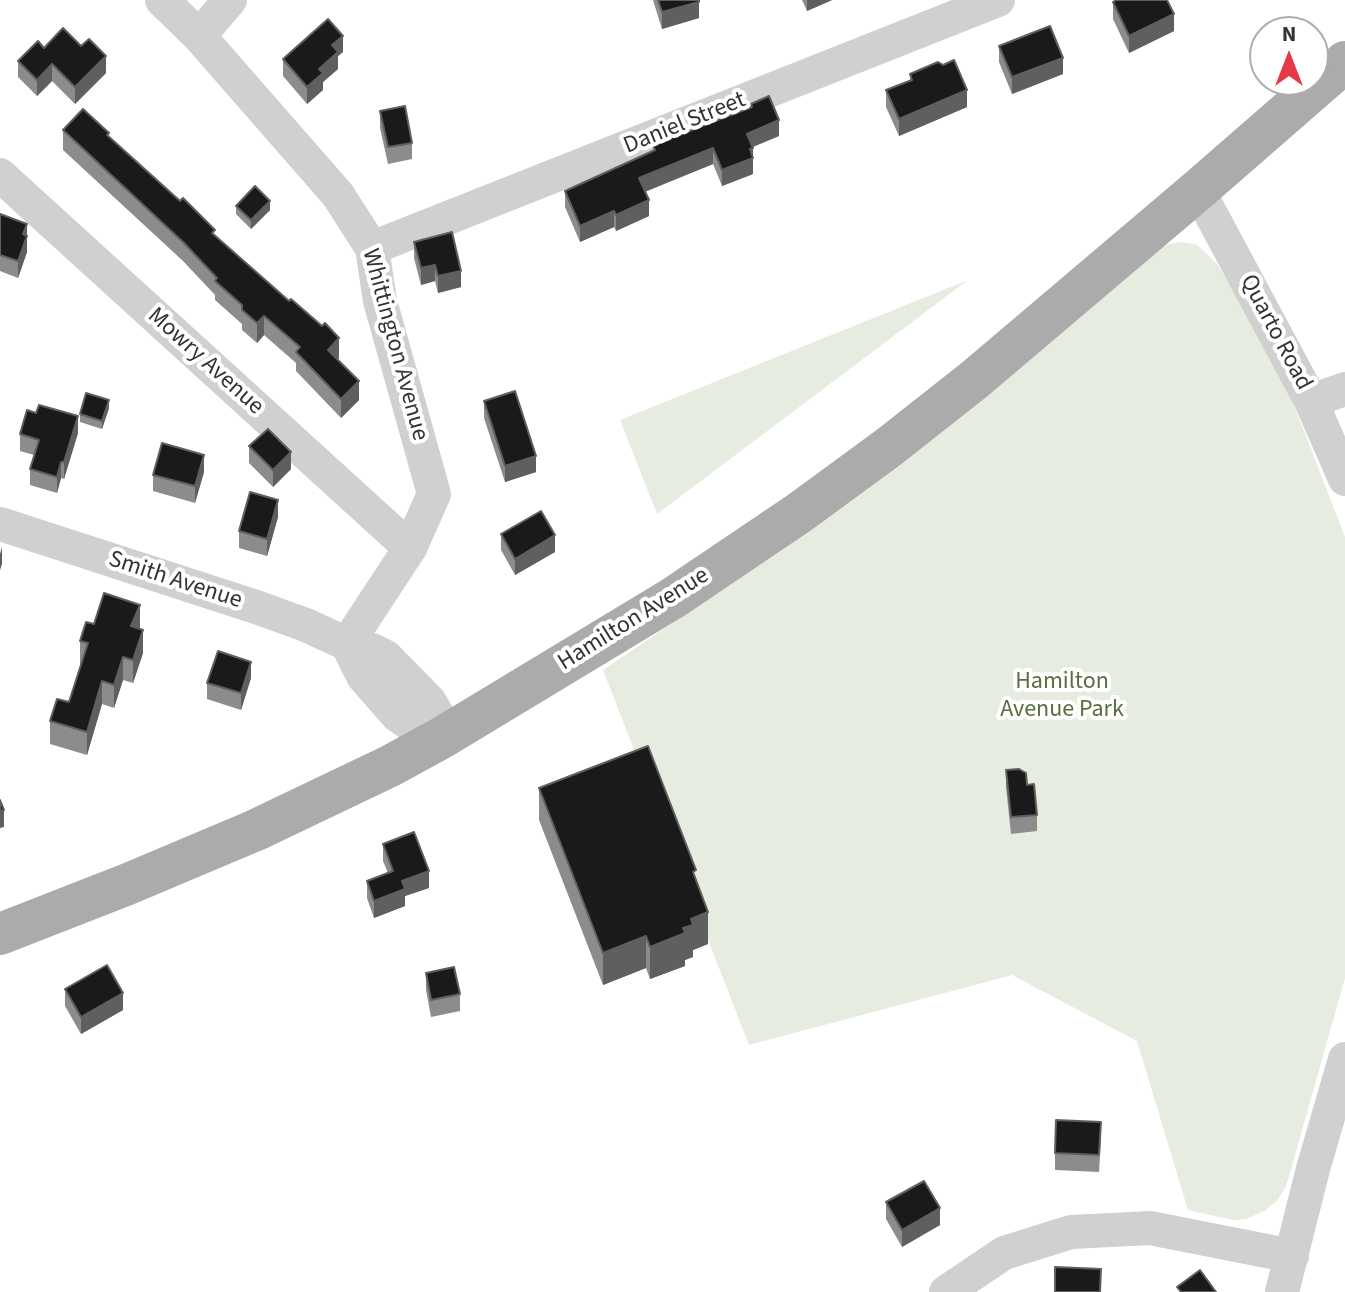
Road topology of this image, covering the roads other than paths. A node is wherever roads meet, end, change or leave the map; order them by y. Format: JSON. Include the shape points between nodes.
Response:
{"nodes":[{"id":1,"x":162,"y":0,"type":"edge"},
{"id":2,"x":230,"y":0,"type":"edge"},
{"id":3,"x":998,"y":0,"type":"edge"},
{"id":4,"x":199,"y":36,"type":"junction"},
{"id":5,"x":1345,"y":62,"type":"edge"},
{"id":6,"x":0,"y":175,"type":"edge"},
{"id":7,"x":1198,"y":190,"type":"junction"},
{"id":8,"x":372,"y":248,"type":"junction"},
{"id":9,"x":1345,"y":389,"type":"edge"},
{"id":10,"x":1311,"y":401,"type":"junction"},
{"id":11,"x":1345,"y":479,"type":"edge"},
{"id":12,"x":0,"y":524,"type":"edge"},
{"id":13,"x":410,"y":548,"type":"junction"},
{"id":14,"x":347,"y":644,"type":"junction"},
{"id":15,"x":443,"y":737,"type":"junction"},
{"id":16,"x":0,"y":934,"type":"edge"},
{"id":17,"x":1345,"y":1059,"type":"edge"},
{"id":18,"x":1292,"y":1256,"type":"junction"},
{"id":19,"x":946,"y":1292,"type":"edge"},
{"id":20,"x":1282,"y":1292,"type":"edge"}],
"edges":[{"from":1,"to":4,"type":"street","name":"Whittington Avenue"},
{"from":2,"to":4,"type":"street"},
{"from":3,"to":8,"type":"street","name":"Daniel Street"},
{"from":4,"to":8,"type":"street","name":"Whittington Avenue","via":[[338,195]]},
{"from":5,"to":7,"type":"main road","name":"Hamilton Avenue"},
{"from":6,"to":13,"type":"street","name":"Mowry Avenue"},
{"from":7,"to":10,"type":"street","name":"Quarto Road"},
{"from":7,"to":15,"type":"main road","name":"Hamilton Avenue","via":[[974,380],[812,503],[673,598]]},
{"from":8,"to":13,"type":"street","name":"Whittington Avenue","via":[[380,301],[434,494]]},
{"from":9,"to":10,"type":"street"},
{"from":10,"to":11,"type":"street","name":"Quarto Road"},
{"from":12,"to":14,"type":"street","name":"Smith Avenue","via":[[256,607]]},
{"from":13,"to":14,"type":"street","name":"Whittington Avenue"},
{"from":14,"to":15,"type":"street","name":"Smith Avenue","via":[[372,650],[396,666],[430,702]]},
{"from":15,"to":16,"type":"main road","name":"Hamilton Avenue","via":[[256,830]]},
{"from":17,"to":18,"type":"street"},
{"from":18,"to":19,"type":"street","via":[[1150,1228],[1071,1232],[1004,1253]]},
{"from":18,"to":20,"type":"street"}]}
